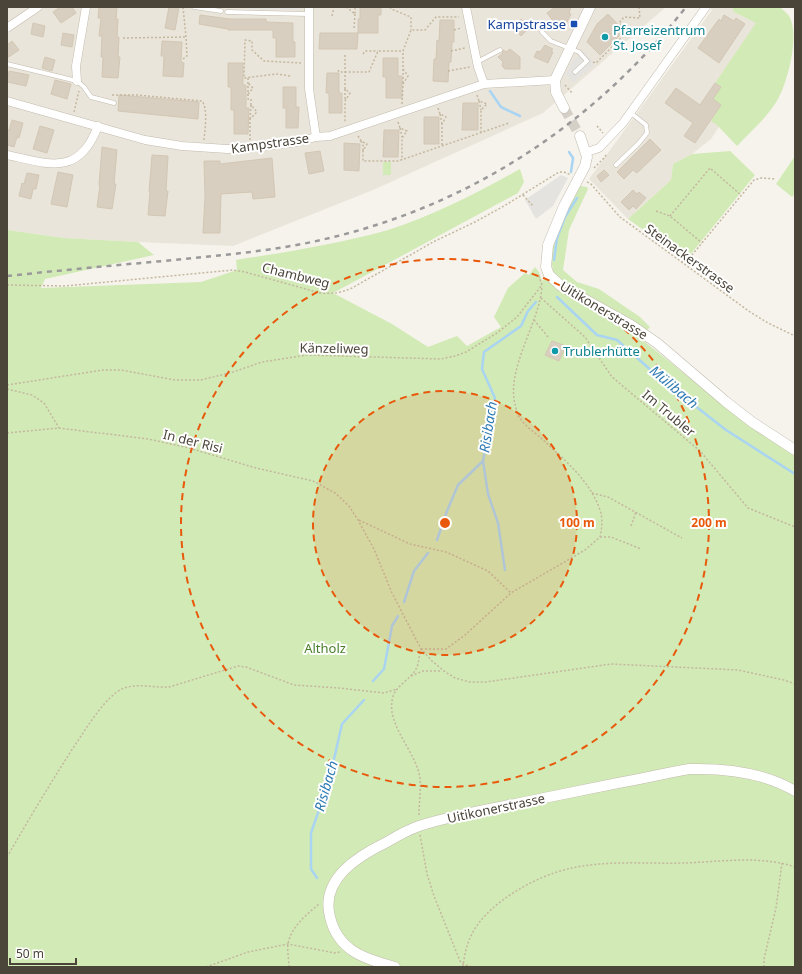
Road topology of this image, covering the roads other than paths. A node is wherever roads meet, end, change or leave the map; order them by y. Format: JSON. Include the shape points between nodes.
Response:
{"nodes":[{"id":1,"x":38,"y":7,"type":"edge"},
{"id":2,"x":86,"y":7,"type":"edge"},
{"id":3,"x":194,"y":7,"type":"edge"},
{"id":4,"x":466,"y":7,"type":"edge"},
{"id":5,"x":590,"y":7,"type":"edge"},
{"id":6,"x":706,"y":7,"type":"edge"},
{"id":7,"x":309,"y":10,"type":"edge"},
{"id":8,"x":221,"y":11,"type":"dead end"},
{"id":9,"x":227,"y":12,"type":"dead end"},
{"id":10,"x":7,"y":28,"type":"edge"},
{"id":11,"x":542,"y":32,"type":"dead end"},
{"id":12,"x":570,"y":49,"type":"junction"},
{"id":13,"x":500,"y":50,"type":"dead end"},
{"id":14,"x":7,"y":64,"type":"edge"},
{"id":15,"x":474,"y":64,"type":"junction"},
{"id":16,"x":575,"y":72,"type":"dead end"},
{"id":17,"x":555,"y":80,"type":"junction"},
{"id":18,"x":78,"y":84,"type":"junction"},
{"id":19,"x":484,"y":84,"type":"junction"},
{"id":20,"x":7,"y":101,"type":"edge"},
{"id":21,"x":114,"y":103,"type":"dead end"},
{"id":22,"x":564,"y":108,"type":"tunnel mouth"},
{"id":23,"x":630,"y":113,"type":"junction"},
{"id":24,"x":98,"y":126,"type":"junction"},
{"id":25,"x":580,"y":136,"type":"tunnel mouth"},
{"id":26,"x":316,"y":137,"type":"junction"},
{"id":27,"x":587,"y":152,"type":"junction"},
{"id":28,"x":7,"y":155,"type":"edge"},
{"id":29,"x":616,"y":165,"type":"dead end"},
{"id":30,"x":795,"y":450,"type":"edge"},
{"id":31,"x":795,"y":791,"type":"edge"},
{"id":32,"x":395,"y":967,"type":"edge"}],
"edges":[{"from":1,"to":10,"type":"street"},
{"from":2,"to":18,"type":"street","via":[[76,66]]},
{"from":3,"to":8,"type":"lane"},
{"from":4,"to":15,"type":"street"},
{"from":5,"to":12,"type":"street"},
{"from":6,"to":23,"type":"street"},
{"from":7,"to":9,"type":"lane"},
{"from":7,"to":26,"type":"street","via":[[309,89]]},
{"from":11,"to":12,"type":"lane","via":[[551,41]]},
{"from":12,"to":16,"type":"lane","via":[[579,52],[587,61]]},
{"from":12,"to":17,"type":"street"},
{"from":13,"to":15,"type":"lane"},
{"from":14,"to":18,"type":"lane"},
{"from":15,"to":19,"type":"street"},
{"from":17,"to":19,"type":"street","name":"Kampstrasse"},
{"from":17,"to":22,"type":"street","via":[[556,92]]},
{"from":18,"to":21,"type":"lane","via":[[84,87],[91,97]]},
{"from":19,"to":26,"type":"street","name":"Kampstrasse","via":[[334,135]]},
{"from":20,"to":24,"type":"street","name":"Kampstrasse"},
{"from":23,"to":27,"type":"street","via":[[599,148]]},
{"from":23,"to":29,"type":"lane","via":[[646,125],[647,132]]},
{"from":24,"to":26,"type":"street","name":"Kampstrasse","via":[[145,140],[203,148],[250,148]]},
{"from":24,"to":28,"type":"street","via":[[88,148],[67,162],[51,164]]},
{"from":25,"to":27,"type":"street"},
{"from":27,"to":30,"type":"street","name":"Uitikonerstrasse","via":[[585,166],[564,206],[548,245],[546,267],[549,274],[561,286],[631,325],[657,343],[741,414]]},
{"from":31,"to":32,"type":"street","name":"Uitikonerstrasse","via":[[763,777],[739,771],[690,769],[419,826],[376,847],[347,867],[335,880],[329,901],[329,916],[334,931],[349,950],[362,957]]}]}
